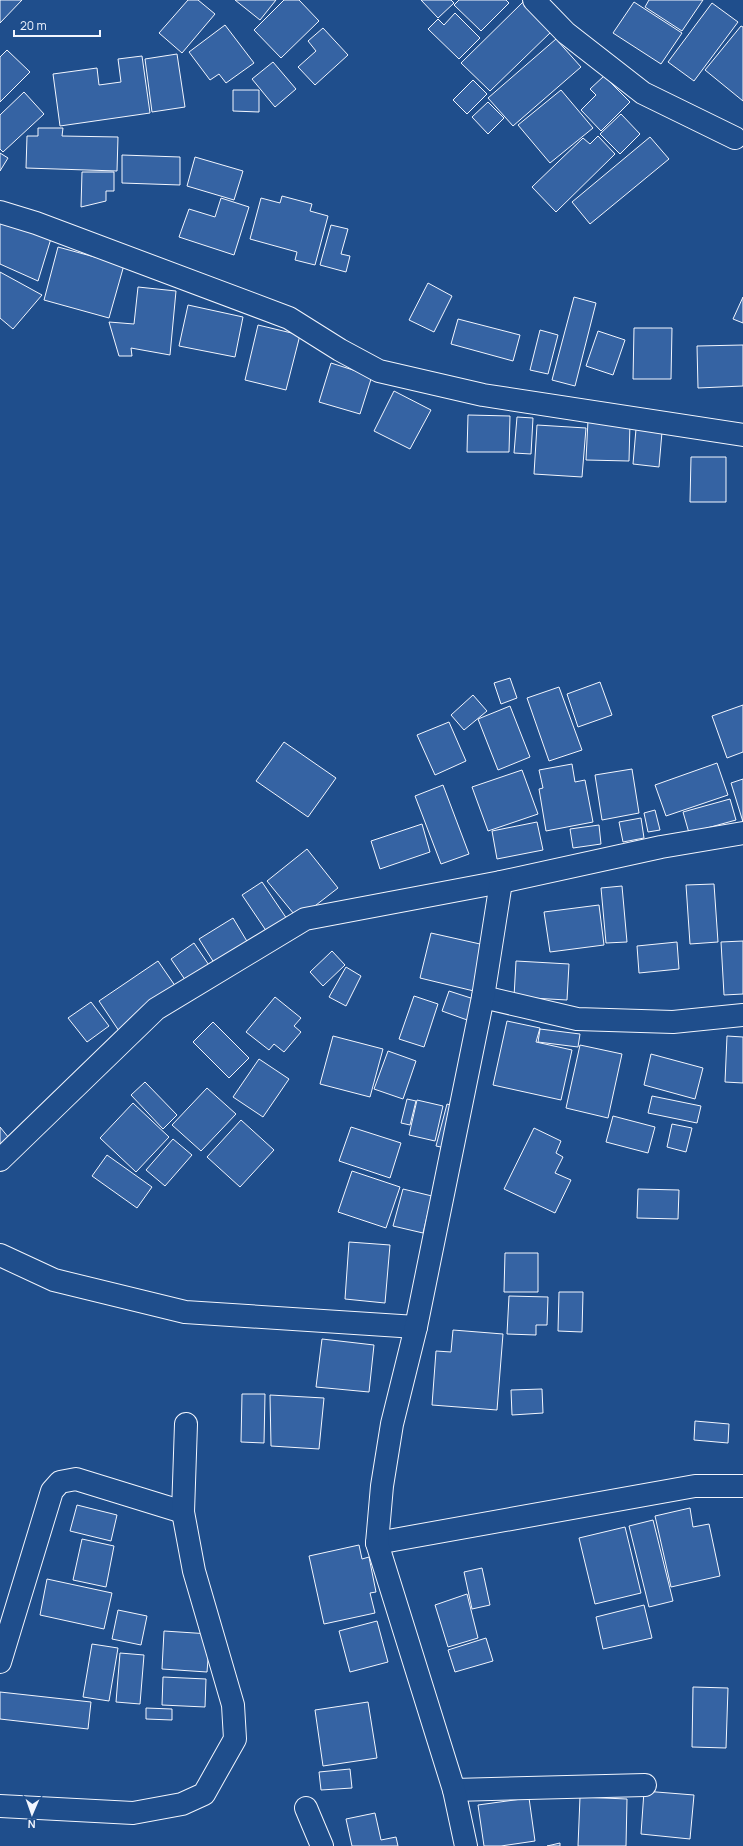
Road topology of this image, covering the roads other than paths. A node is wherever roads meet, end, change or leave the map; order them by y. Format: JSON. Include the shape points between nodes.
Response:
{"nodes":[{"id":1,"x":534,"y":0,"type":"edge"},
{"id":2,"x":735,"y":138,"type":"dead end"},
{"id":3,"x":0,"y":212,"type":"edge"},
{"id":4,"x":743,"y":435,"type":"edge"},
{"id":5,"x":743,"y":833,"type":"edge"},
{"id":6,"x":500,"y":882,"type":"junction"},
{"id":7,"x":483,"y":997,"type":"junction"},
{"id":8,"x":743,"y":1015,"type":"edge"},
{"id":9,"x":0,"y":1160,"type":"edge"},
{"id":10,"x":0,"y":1255,"type":"edge"},
{"id":11,"x":416,"y":1327,"type":"junction"},
{"id":12,"x":186,"y":1424,"type":"dead end"},
{"id":13,"x":743,"y":1486,"type":"edge"},
{"id":14,"x":183,"y":1512,"type":"junction"},
{"id":15,"x":377,"y":1543,"type":"junction"},
{"id":16,"x":0,"y":1662,"type":"edge"},
{"id":17,"x":645,"y":1785,"type":"dead end"},
{"id":18,"x":454,"y":1790,"type":"junction"},
{"id":19,"x":0,"y":1806,"type":"edge"},
{"id":20,"x":306,"y":1808,"type":"dead end"},
{"id":21,"x":322,"y":1846,"type":"edge"},
{"id":22,"x":466,"y":1846,"type":"edge"}],
"edges":[{"from":1,"to":2,"type":"street","via":[[566,33],[643,93]]},
{"from":3,"to":4,"type":"street","via":[[44,226],[289,318],[379,371],[483,395]]},
{"from":5,"to":6,"type":"street","via":[[661,847]]},
{"from":6,"to":7,"type":"street"},
{"from":6,"to":9,"type":"street","via":[[304,919],[156,1010]]},
{"from":7,"to":8,"type":"street","via":[[577,1019],[673,1022]]},
{"from":7,"to":11,"type":"street"},
{"from":10,"to":11,"type":"street","via":[[54,1280],[185,1312]]},
{"from":11,"to":15,"type":"street","via":[[392,1424],[382,1486]]},
{"from":12,"to":14,"type":"street"},
{"from":13,"to":15,"type":"street","via":[[695,1486]]},
{"from":14,"to":16,"type":"street","via":[[76,1479],[60,1482],[52,1491]]},
{"from":14,"to":19,"type":"street","via":[[194,1571],[233,1705],[235,1739],[204,1794],[182,1804],[133,1813]]},
{"from":15,"to":18,"type":"street"},
{"from":17,"to":18,"type":"street"},
{"from":18,"to":22,"type":"street"},
{"from":20,"to":21,"type":"street"}]}
